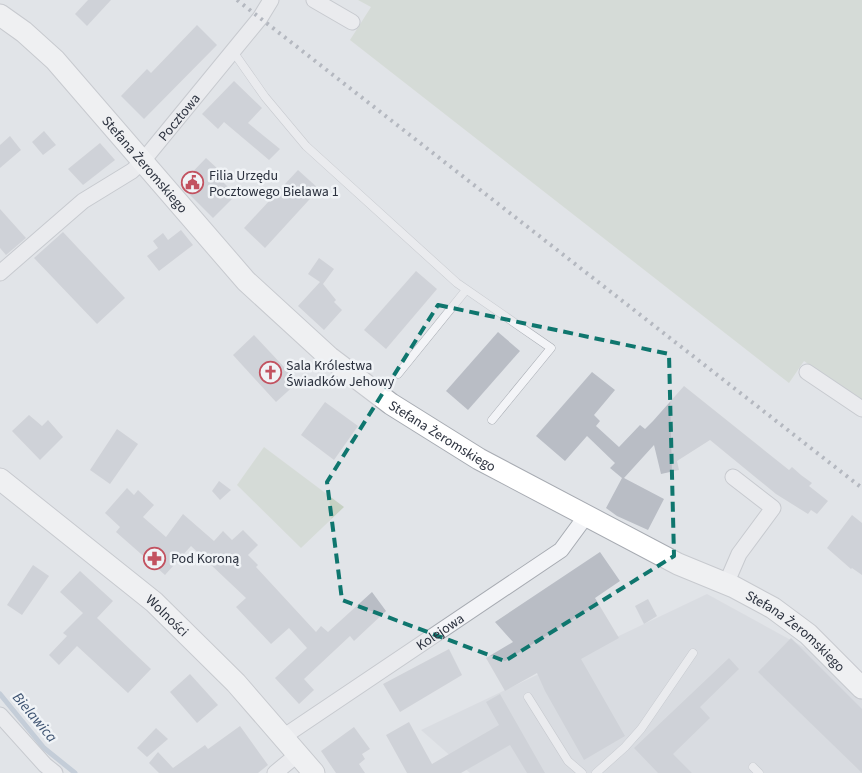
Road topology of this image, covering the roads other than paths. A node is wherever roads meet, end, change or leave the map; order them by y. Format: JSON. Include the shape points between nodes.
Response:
{"nodes":[{"id":1,"x":271,"y":0,"type":"edge"},
{"id":2,"x":314,"y":0,"type":"edge"},
{"id":3,"x":0,"y":15,"type":"edge"},
{"id":4,"x":352,"y":22,"type":"dead end"},
{"id":5,"x":232,"y":50,"type":"junction"},
{"id":6,"x":142,"y":162,"type":"junction"},
{"id":7,"x":0,"y":273,"type":"edge"},
{"id":8,"x":466,"y":290,"type":"junction"},
{"id":9,"x":807,"y":372,"type":"dead end"},
{"id":10,"x":398,"y":374,"type":"dead end"},
{"id":11,"x":862,"y":409,"type":"edge"},
{"id":12,"x":492,"y":420,"type":"dead end"},
{"id":13,"x":733,"y":477,"type":"dead end"},
{"id":14,"x":0,"y":479,"type":"edge"},
{"id":15,"x":586,"y":516,"type":"junction"},
{"id":16,"x":726,"y":584,"type":"junction"},
{"id":17,"x":693,"y":653,"type":"dead end"},
{"id":18,"x":862,"y":688,"type":"edge"},
{"id":19,"x":528,"y":697,"type":"dead end"},
{"id":20,"x":0,"y":715,"type":"edge"},
{"id":21,"x":283,"y":737,"type":"junction"},
{"id":22,"x":298,"y":754,"type":"junction"},
{"id":23,"x":55,"y":773,"type":"edge"},
{"id":24,"x":275,"y":773,"type":"edge"},
{"id":25,"x":314,"y":773,"type":"edge"},
{"id":26,"x":582,"y":773,"type":"edge"},
{"id":27,"x":596,"y":773,"type":"edge"}],
"edges":[{"from":1,"to":5,"type":"street","name":"Pocztowa"},
{"from":2,"to":4,"type":"street"},
{"from":3,"to":6,"type":"street","name":"Stefana Żeromskiego","via":[[55,60]]},
{"from":5,"to":6,"type":"street","name":"Pocztowa"},
{"from":5,"to":8,"type":"lane","via":[[265,97],[306,146]]},
{"from":6,"to":7,"type":"street","name":"Pocztowa","via":[[83,200]]},
{"from":6,"to":15,"type":"street","name":"Stefana Żeromskiego","via":[[246,281],[329,357],[370,389],[456,446]]},
{"from":8,"to":10,"type":"lane"},
{"from":8,"to":12,"type":"lane","via":[[551,348]]},
{"from":9,"to":11,"type":"street"},
{"from":13,"to":16,"type":"street","via":[[773,508],[738,554]]},
{"from":14,"to":21,"type":"street","name":"Wolności","via":[[144,592],[222,668]]},
{"from":15,"to":16,"type":"street","name":"Stefana Żeromskiego","via":[[678,564]]},
{"from":15,"to":21,"type":"street","name":"Kolejowa","via":[[561,550]]},
{"from":16,"to":18,"type":"street","name":"Stefana Żeromskiego","via":[[788,617]]},
{"from":17,"to":27,"type":"lane","via":[[641,730],[626,748]]},
{"from":19,"to":26,"type":"lane","via":[[568,761]]},
{"from":20,"to":23,"type":"street"},
{"from":21,"to":22,"type":"street","name":"Wolności"},
{"from":22,"to":24,"type":"street"},
{"from":22,"to":25,"type":"street","name":"Wolności"}]}
